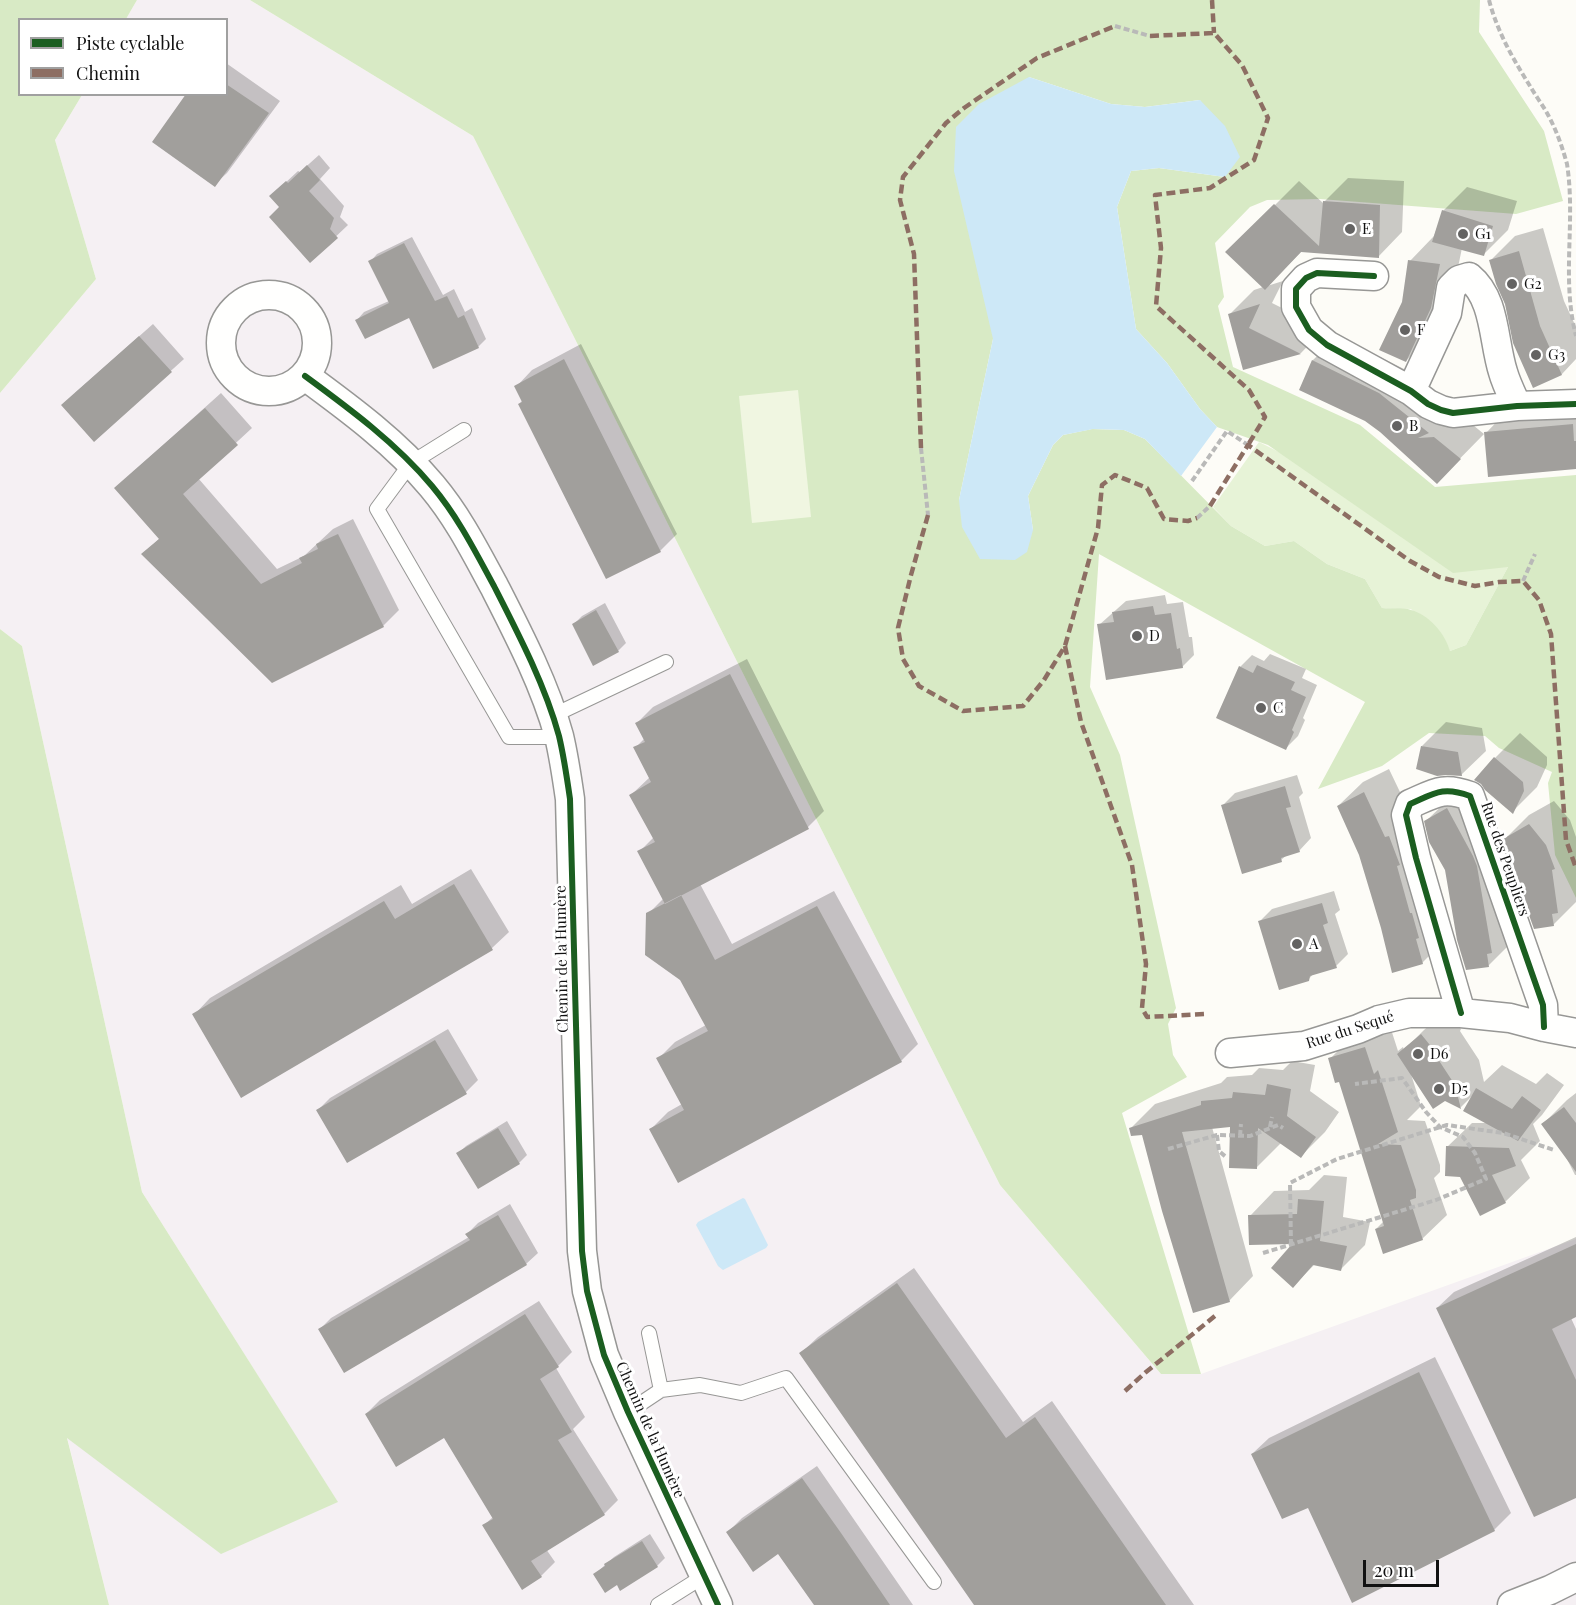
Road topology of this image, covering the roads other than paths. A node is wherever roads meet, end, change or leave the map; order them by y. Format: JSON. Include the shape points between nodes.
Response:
{"nodes":[{"id":1,"x":1374,"y":276,"type":"dead end"},
{"id":2,"x":305,"y":376,"type":"dead end"},
{"id":3,"x":1411,"y":391,"type":"junction"},
{"id":4,"x":1576,"y":404,"type":"edge"},
{"id":5,"x":1517,"y":406,"type":"junction"},
{"id":6,"x":464,"y":430,"type":"dead end"},
{"id":7,"x":411,"y":464,"type":"junction"},
{"id":8,"x":666,"y":662,"type":"dead end"},
{"id":9,"x":555,"y":727,"type":"junction"},
{"id":10,"x":1461,"y":1013,"type":"junction"},
{"id":11,"x":1544,"y":1027,"type":"junction"},
{"id":12,"x":1576,"y":1033,"type":"edge"},
{"id":13,"x":1230,"y":1053,"type":"dead end"},
{"id":14,"x":650,"y":1333,"type":"dead end"},
{"id":15,"x":662,"y":1390,"type":"junction"},
{"id":16,"x":628,"y":1412,"type":"junction"},
{"id":17,"x":704,"y":1576,"type":"junction"},
{"id":18,"x":1576,"y":1577,"type":"edge"},
{"id":19,"x":934,"y":1582,"type":"dead end"},
{"id":20,"x":658,"y":1605,"type":"edge"},
{"id":21,"x":718,"y":1605,"type":"edge"},
{"id":22,"x":1512,"y":1605,"type":"edge"}],
"edges":[{"from":1,"to":3,"type":"street","via":[[1317,273],[1296,289],[1296,307],[1309,330],[1327,345]]},
{"from":2,"to":7,"type":"street","name":"Chemin de la Humère"},
{"from":3,"to":5,"type":"street","via":[[1428,404],[1453,413]]},
{"from":3,"to":5,"type":"street","via":[[1447,313],[1451,288],[1469,277],[1479,285],[1489,309],[1503,372]]},
{"from":4,"to":5,"type":"street"},
{"from":6,"to":7,"type":"lane"},
{"from":7,"to":9,"type":"street","name":"Chemin de la Humère","via":[[456,517],[473,547],[533,666]]},
{"from":7,"to":9,"type":"lane","via":[[377,509],[509,737]]},
{"from":8,"to":9,"type":"lane"},
{"from":9,"to":16,"type":"street","name":"Chemin de la Humère","via":[[571,810],[575,1038],[586,1291],[603,1355]]},
{"from":10,"to":11,"type":"street","name":"Rue du Sequé","via":[[1510,1018]]},
{"from":10,"to":11,"type":"street","name":"Rue des Peupliers","via":[[1406,815],[1410,804],[1438,791],[1455,790],[1470,796],[1543,1005]]},
{"from":10,"to":13,"type":"street","name":"Rue du Sequé","via":[[1409,1012],[1304,1046]]},
{"from":11,"to":12,"type":"street","name":"Rue du Sequé"},
{"from":14,"to":15,"type":"lane"},
{"from":15,"to":16,"type":"lane"},
{"from":15,"to":19,"type":"lane","via":[[700,1385],[741,1393],[786,1378]]},
{"from":16,"to":17,"type":"street","name":"Chemin de la Humère"},
{"from":17,"to":20,"type":"lane"},
{"from":17,"to":21,"type":"street","name":"Chemin de la Humère"},
{"from":18,"to":22,"type":"street"}]}
